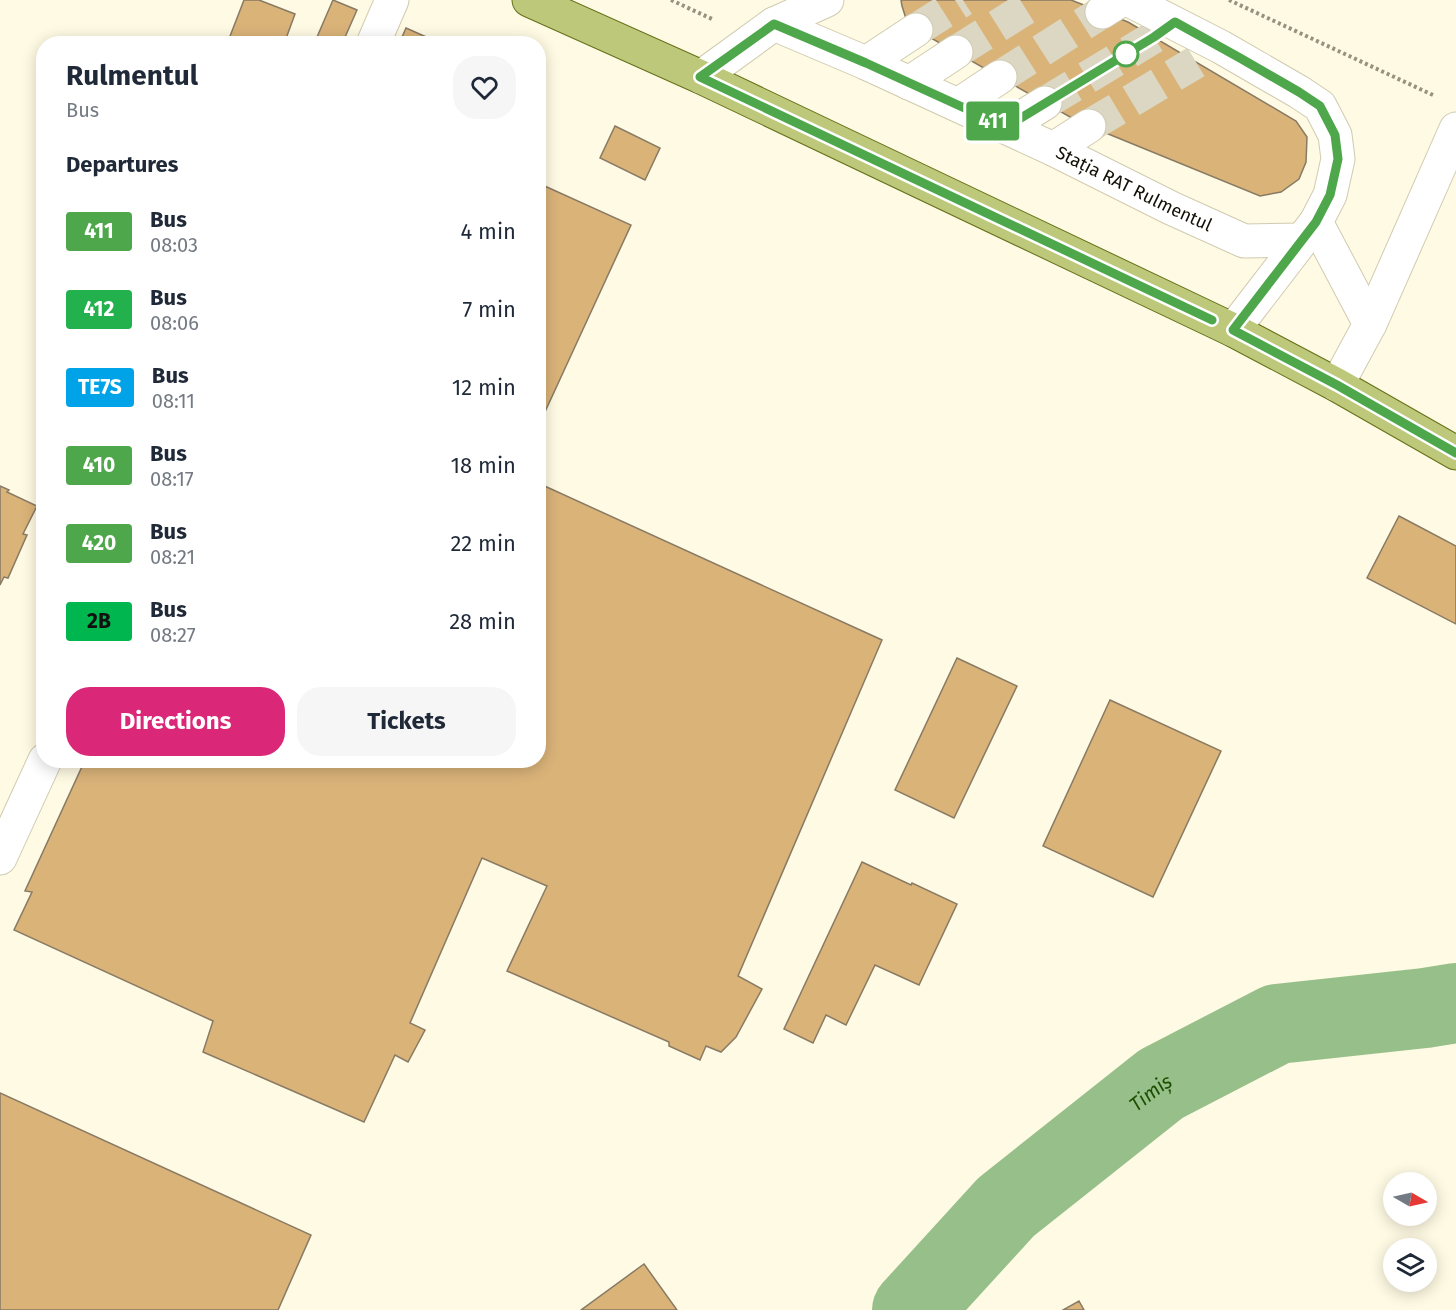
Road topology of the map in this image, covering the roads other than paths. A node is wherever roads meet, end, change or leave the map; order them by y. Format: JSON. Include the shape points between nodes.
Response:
{"nodes":[{"id":1,"x":392,"y":0,"type":"edge"},
{"id":2,"x":529,"y":0,"type":"edge"},
{"id":3,"x":798,"y":0,"type":"edge"},
{"id":4,"x":826,"y":0,"type":"edge"},
{"id":5,"x":1118,"y":4,"type":"edge"},
{"id":6,"x":774,"y":24,"type":"junction"},
{"id":7,"x":916,"y":30,"type":"tunnel mouth"},
{"id":8,"x":376,"y":36,"type":"edge"},
{"id":9,"x":956,"y":52,"type":"tunnel mouth"},
{"id":10,"x":866,"y":63,"type":"junction"},
{"id":11,"x":700,"y":77,"type":"junction"},
{"id":12,"x":1000,"y":77,"type":"tunnel mouth"},
{"id":13,"x":909,"y":82,"type":"junction"},
{"id":14,"x":1045,"y":103,"type":"tunnel mouth"},
{"id":15,"x":958,"y":105,"type":"junction"},
{"id":16,"x":1089,"y":126,"type":"tunnel mouth"},
{"id":17,"x":1006,"y":127,"type":"junction"},
{"id":18,"x":1456,"y":129,"type":"edge"},
{"id":19,"x":1053,"y":149,"type":"junction"},
{"id":20,"x":1309,"y":231,"type":"junction"},
{"id":21,"x":1370,"y":324,"type":"junction"},
{"id":22,"x":1233,"y":330,"type":"junction"},
{"id":23,"x":1337,"y":385,"type":"junction"},
{"id":24,"x":1456,"y":453,"type":"edge"},
{"id":25,"x":41,"y":768,"type":"edge"},
{"id":26,"x":0,"y":858,"type":"edge"}],
"edges":[{"from":1,"to":8,"type":"street"},
{"from":2,"to":11,"type":"main road"},
{"from":3,"to":6,"type":"street"},
{"from":4,"to":6,"type":"street"},
{"from":5,"to":20,"type":"street","via":[[1209,55],[1299,92],[1320,106],[1335,135],[1338,159],[1330,195]]},
{"from":6,"to":10,"type":"street","name":"Stația RAT Rulmentul"},
{"from":6,"to":11,"type":"street"},
{"from":7,"to":10,"type":"street"},
{"from":9,"to":13,"type":"street"},
{"from":10,"to":13,"type":"street","name":"Stația RAT Rulmentul"},
{"from":11,"to":22,"type":"main road"},
{"from":12,"to":15,"type":"street"},
{"from":13,"to":15,"type":"street","name":"Stația RAT Rulmentul"},
{"from":14,"to":17,"type":"street"},
{"from":15,"to":17,"type":"street","name":"Stația RAT Rulmentul"},
{"from":16,"to":19,"type":"street"},
{"from":17,"to":19,"type":"street","name":"Stația RAT Rulmentul"},
{"from":18,"to":21,"type":"street"},
{"from":19,"to":20,"type":"street","name":"Stația RAT Rulmentul","via":[[1244,241]]},
{"from":20,"to":21,"type":"street"},
{"from":20,"to":22,"type":"street"},
{"from":21,"to":23,"type":"street"},
{"from":22,"to":23,"type":"main road"},
{"from":23,"to":24,"type":"main road"},
{"from":25,"to":26,"type":"street"}]}
